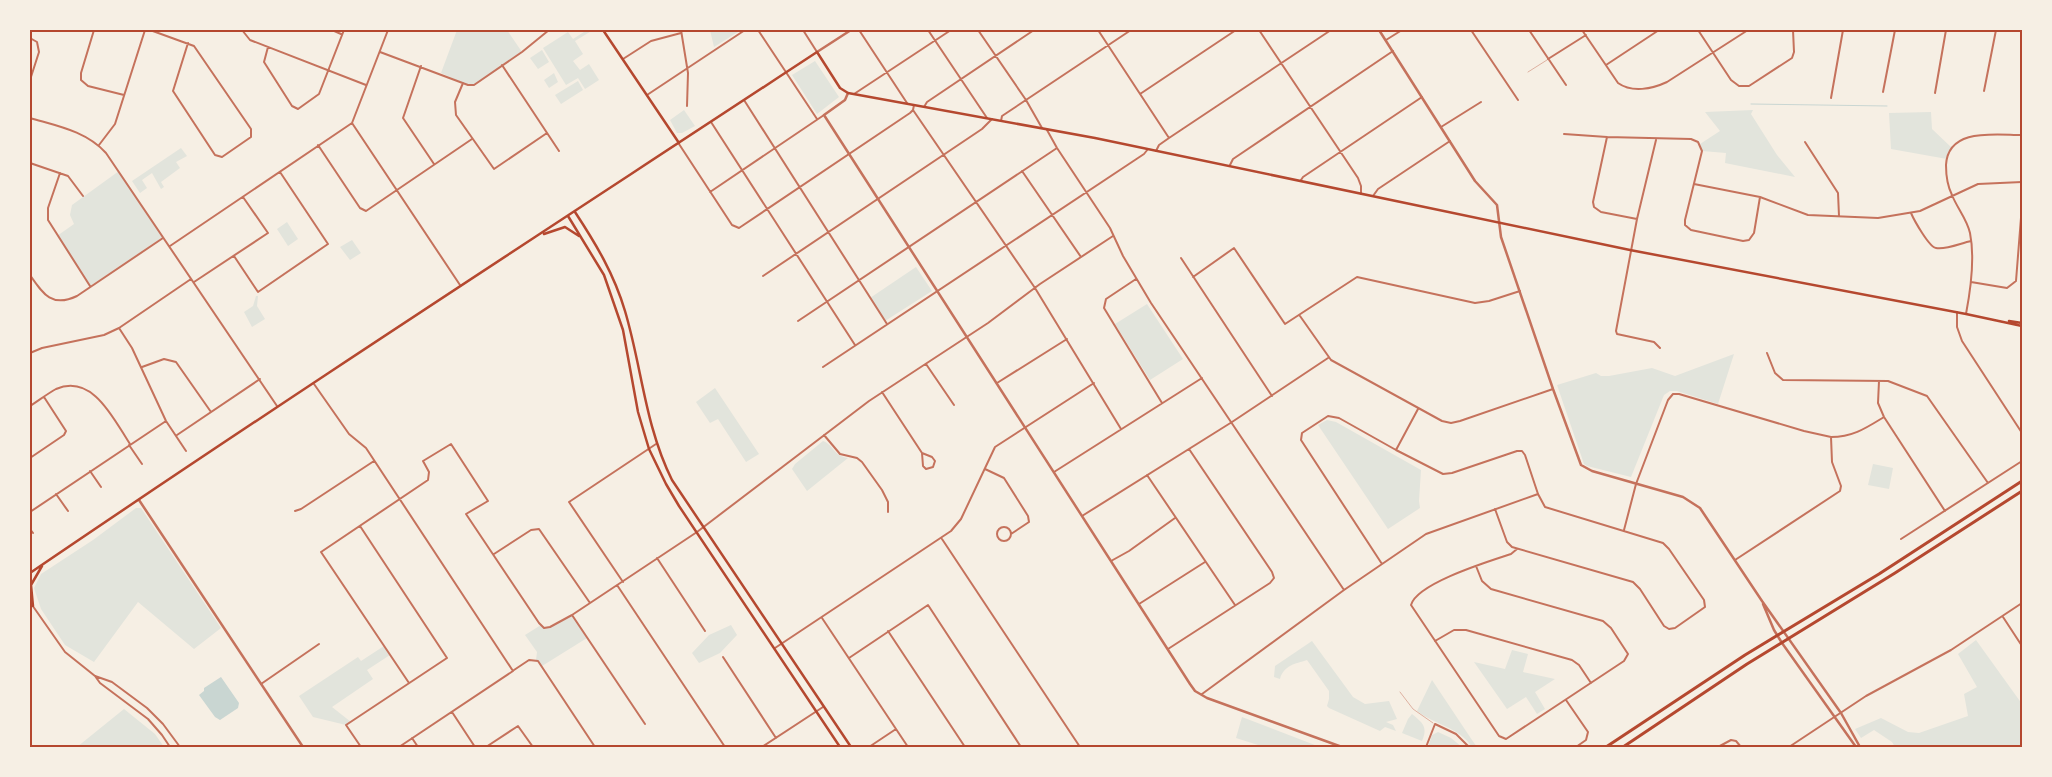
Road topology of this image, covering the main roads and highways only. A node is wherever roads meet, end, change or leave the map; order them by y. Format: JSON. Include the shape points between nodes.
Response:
{"nodes":[{"id":1,"x":603,"y":30,"type":"edge"},
{"id":2,"x":679,"y":143,"type":"junction"},
{"id":3,"x":575,"y":212,"type":"junction"},
{"id":4,"x":568,"y":216,"type":"junction"},
{"id":5,"x":536,"y":237,"type":"junction"},
{"id":6,"x":585,"y":243,"type":"junction"},
{"id":7,"x":2022,"y":324,"type":"edge"},
{"id":8,"x":2022,"y":481,"type":"edge"},
{"id":9,"x":2022,"y":492,"type":"edge"},
{"id":10,"x":44,"y":564,"type":"junction"},
{"id":11,"x":30,"y":573,"type":"edge"},
{"id":12,"x":31,"y":604,"type":"edge"},
{"id":13,"x":840,"y":747,"type":"edge"},
{"id":14,"x":851,"y":747,"type":"edge"},
{"id":15,"x":1606,"y":747,"type":"edge"},
{"id":16,"x":1623,"y":747,"type":"edge"}],
"edges":[{"from":1,"to":2,"type":"main road"},
{"from":2,"to":3,"type":"main road"},
{"from":2,"to":7,"type":"main road","via":[[817,52],[840,88],[848,94],[1042,128],[1630,250]]},
{"from":3,"to":4,"type":"main road"},
{"from":3,"to":14,"type":"main road","via":[[603,255],[621,299],[649,421],[672,480]]},
{"from":4,"to":5,"type":"main road"},
{"from":4,"to":6,"type":"main road"},
{"from":5,"to":6,"type":"main road","via":[[566,227]]},
{"from":5,"to":10,"type":"main road","via":[[313,382]]},
{"from":6,"to":13,"type":"main road","via":[[604,275],[620,322],[648,449],[666,484]]},
{"from":8,"to":15,"type":"highway"},
{"from":9,"to":16,"type":"highway","via":[[1782,642]]},
{"from":10,"to":11,"type":"main road"},
{"from":10,"to":12,"type":"main road","via":[[31,585]]}]}
